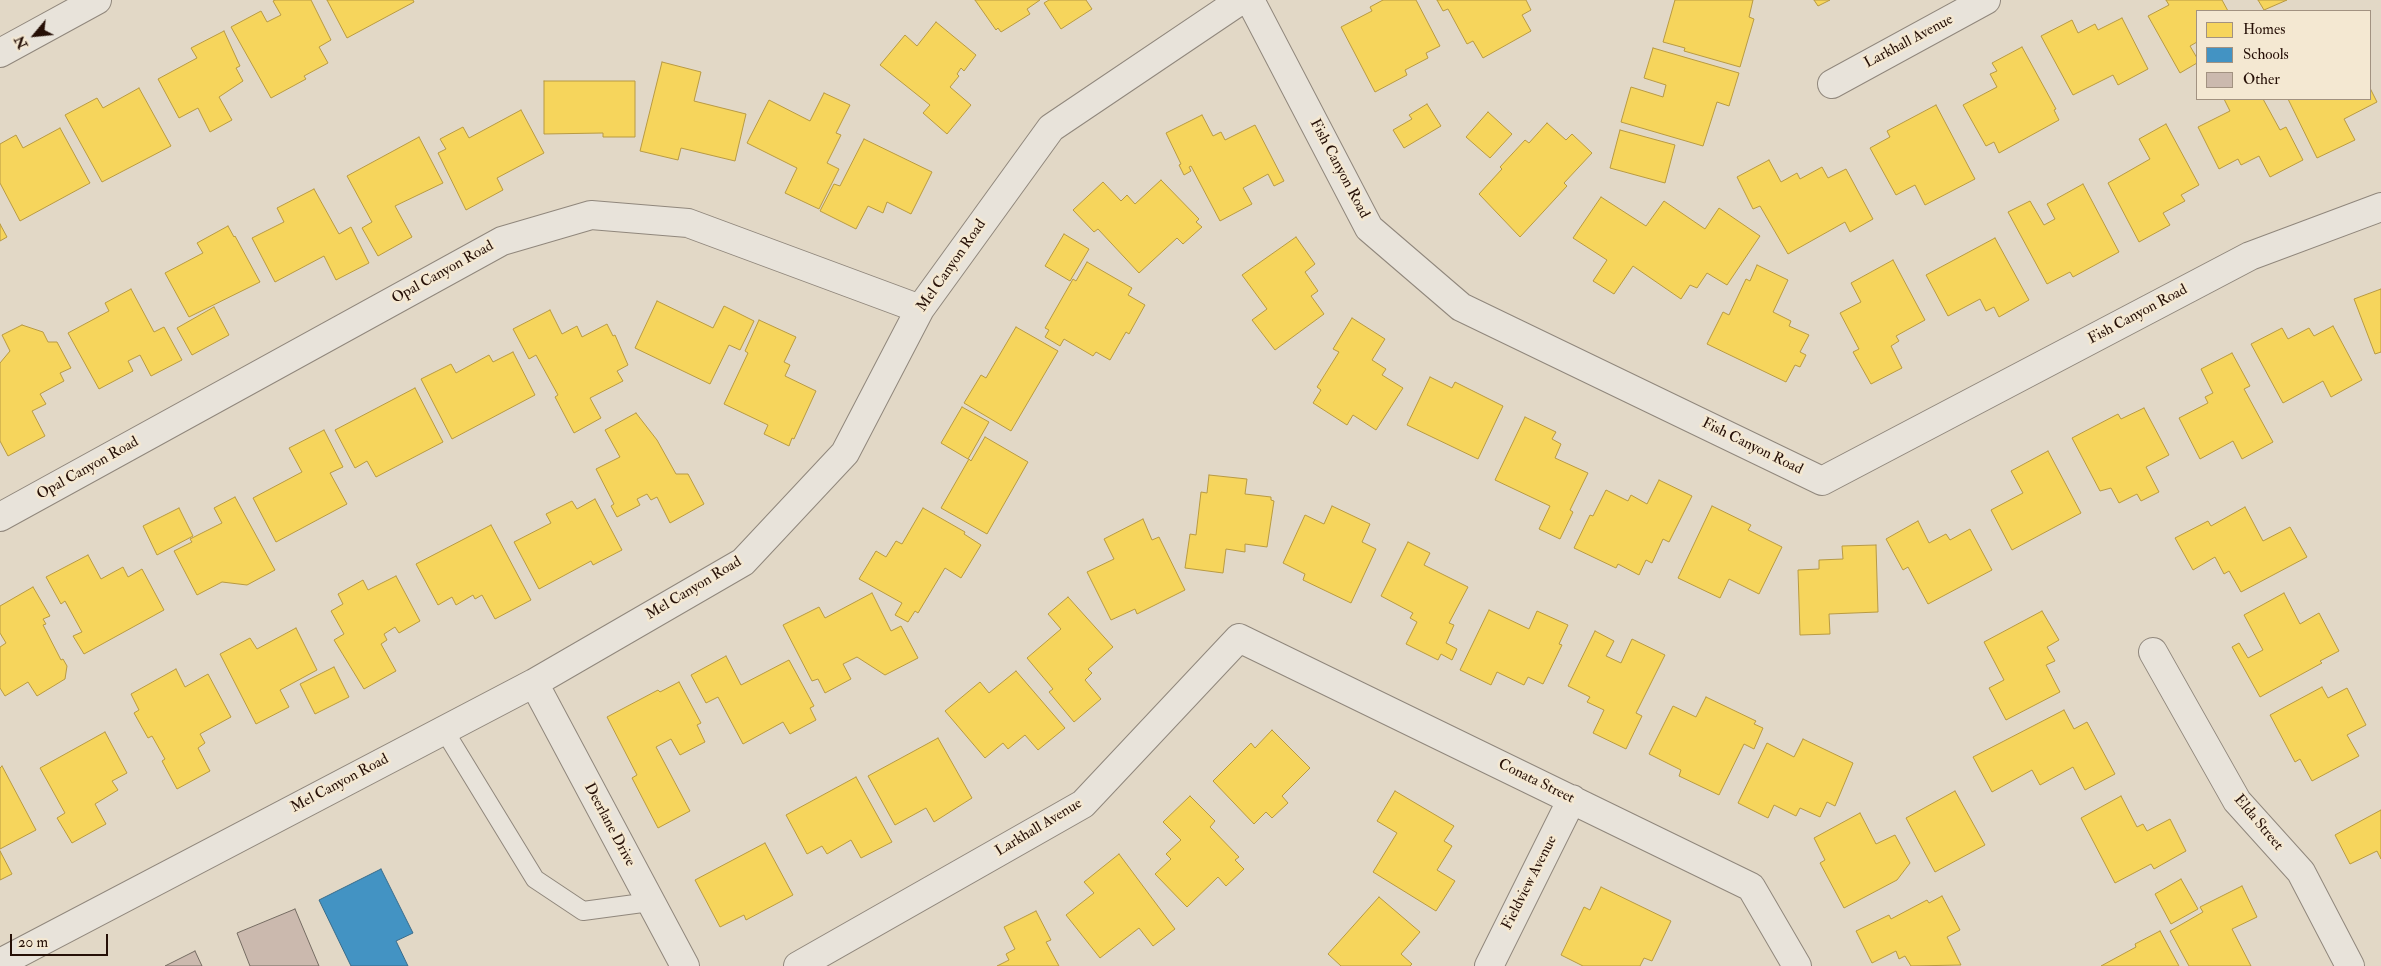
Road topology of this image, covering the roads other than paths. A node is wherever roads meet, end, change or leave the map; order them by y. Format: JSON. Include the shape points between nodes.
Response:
{"nodes":[{"id":1,"x":97,"y":0,"type":"edge"},
{"id":2,"x":1240,"y":0,"type":"edge"},
{"id":3,"x":1250,"y":0,"type":"edge"},
{"id":4,"x":1986,"y":0,"type":"edge"},
{"id":5,"x":0,"y":53,"type":"edge"},
{"id":6,"x":1832,"y":84,"type":"dead end"},
{"id":7,"x":2381,"y":207,"type":"edge"},
{"id":8,"x":920,"y":309,"type":"junction"},
{"id":9,"x":0,"y":517,"type":"edge"},
{"id":10,"x":1239,"y":638,"type":"joint"},
{"id":11,"x":2153,"y":652,"type":"dead end"},
{"id":12,"x":534,"y":683,"type":"junction"},
{"id":13,"x":444,"y":730,"type":"junction"},
{"id":14,"x":1572,"y":799,"type":"junction"},
{"id":15,"x":650,"y":902,"type":"junction"},
{"id":16,"x":0,"y":963,"type":"edge"},
{"id":17,"x":685,"y":966,"type":"edge"},
{"id":18,"x":798,"y":966,"type":"edge"},
{"id":19,"x":1488,"y":966,"type":"edge"},
{"id":20,"x":1797,"y":966,"type":"edge"},
{"id":21,"x":2350,"y":966,"type":"edge"}],
"edges":[{"from":1,"to":5,"type":"street"},
{"from":2,"to":8,"type":"street","name":"Mel Canyon Road","via":[[1051,128]]},
{"from":3,"to":7,"type":"street","name":"Fish Canyon Road","via":[[1370,228],[1461,307],[1822,481],[2250,256]]},
{"from":4,"to":6,"type":"street","name":"Larkhall Avenue"},
{"from":8,"to":9,"type":"street","name":"Opal Canyon Road","via":[[688,222],[591,215],[502,241]]},
{"from":8,"to":12,"type":"street","name":"Mel Canyon Road","via":[[845,453],[743,562]]},
{"from":10,"to":14,"type":"street","name":"Conata Street"},
{"from":10,"to":18,"type":"street","name":"Larkhall Avenue","via":[[1083,804]]},
{"from":11,"to":21,"type":"street","name":"Elda Street","via":[[2237,801],[2301,872]]},
{"from":12,"to":13,"type":"street","name":"Mel Canyon Road"},
{"from":12,"to":15,"type":"street","name":"Deerlane Drive"},
{"from":13,"to":15,"type":"lane","via":[[535,878],[583,911]]},
{"from":13,"to":16,"type":"street","name":"Mel Canyon Road"},
{"from":14,"to":19,"type":"street","name":"Fieldview Avenue"},
{"from":14,"to":20,"type":"street","name":"Conata Street","via":[[1751,887]]},
{"from":15,"to":17,"type":"street","name":"Deerlane Drive"}]}
